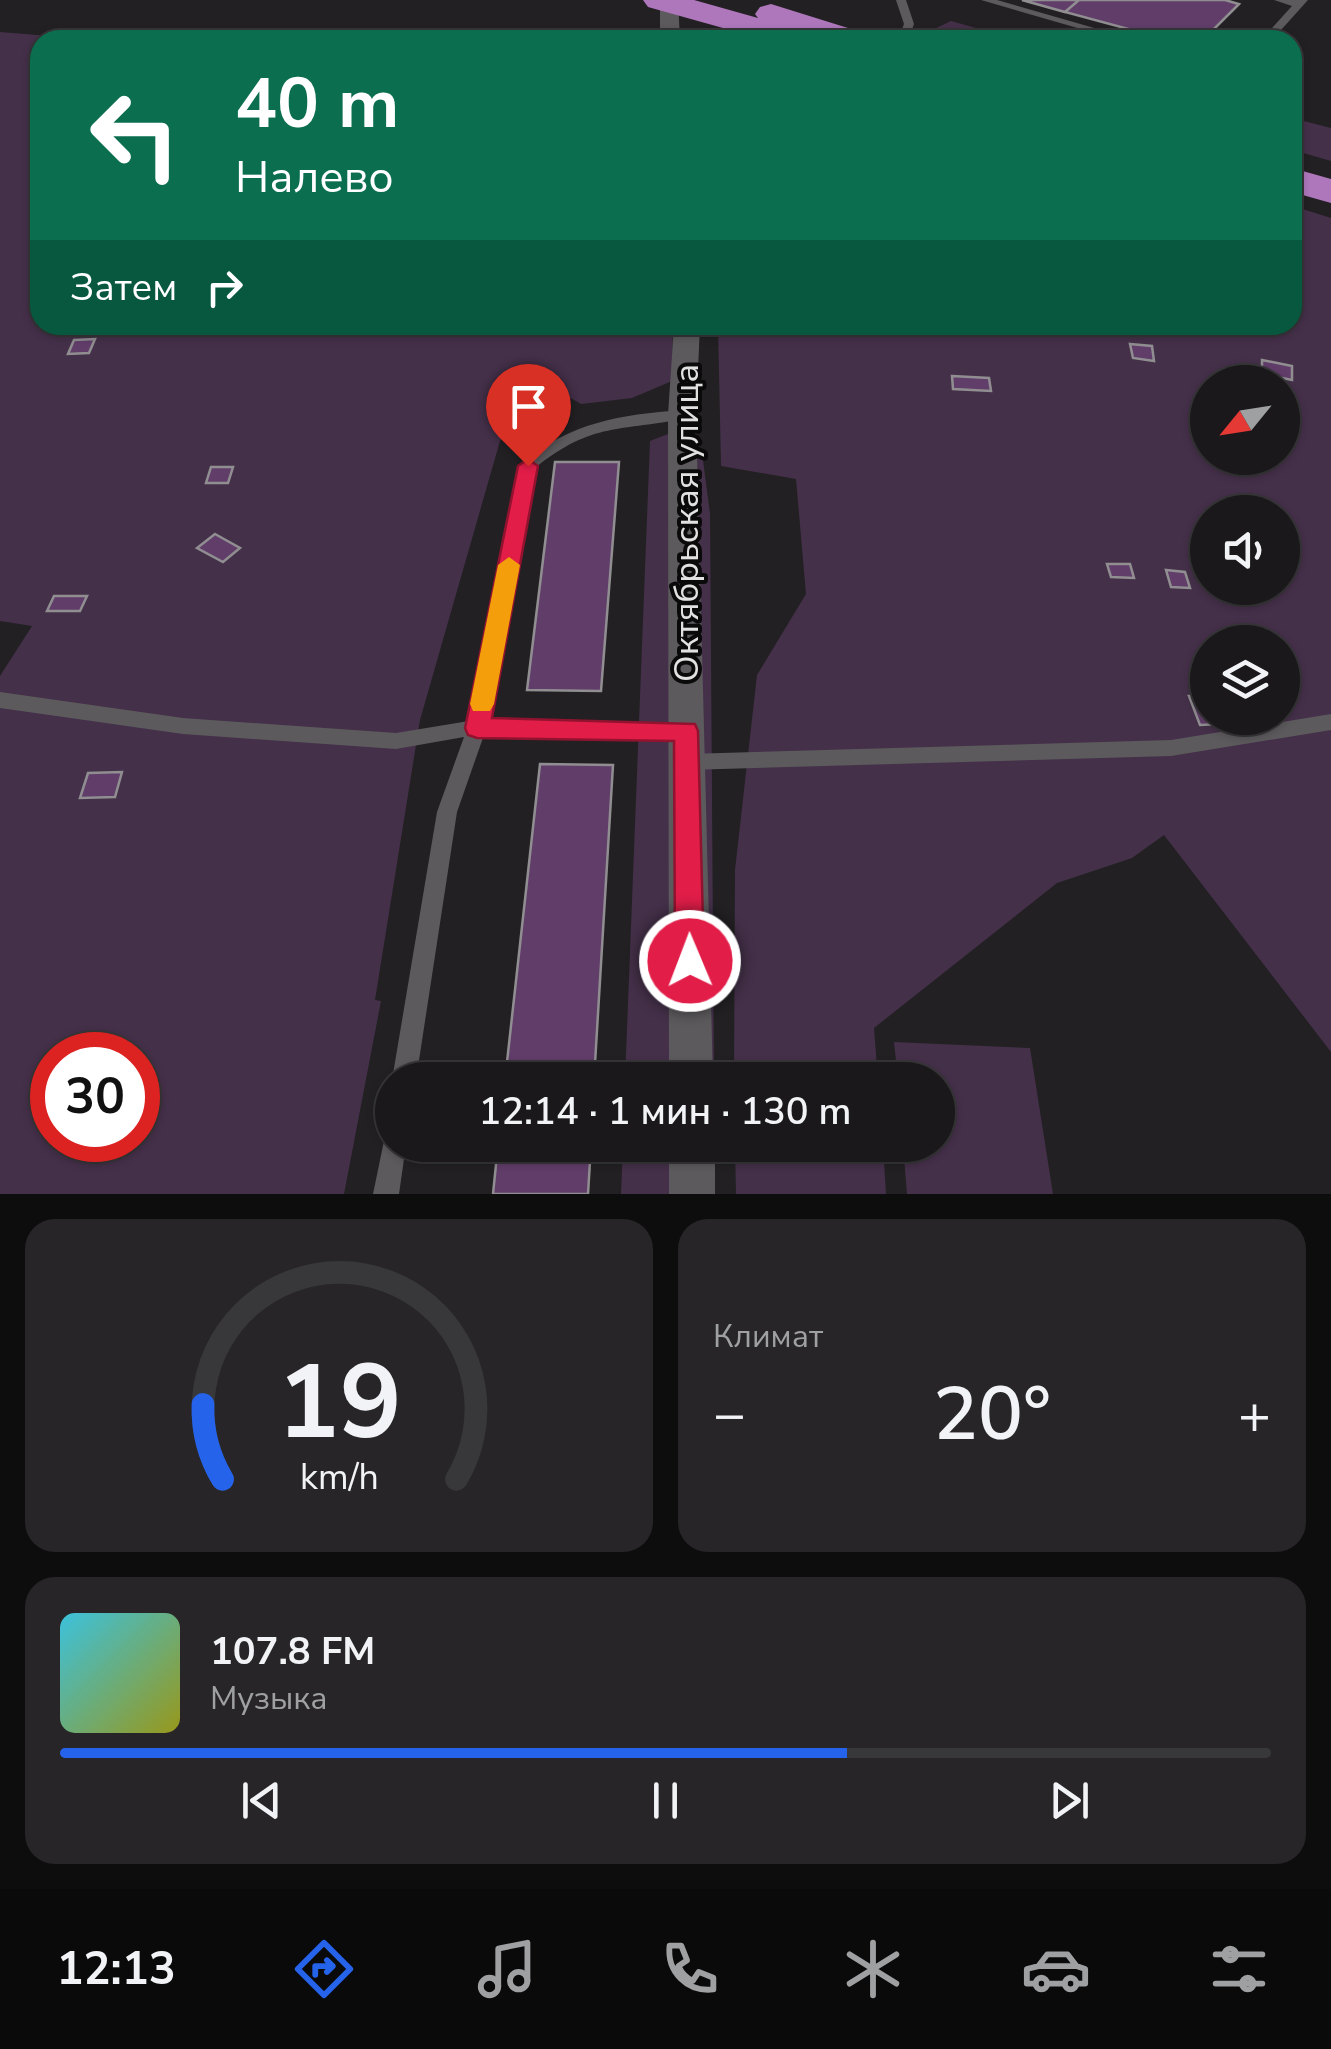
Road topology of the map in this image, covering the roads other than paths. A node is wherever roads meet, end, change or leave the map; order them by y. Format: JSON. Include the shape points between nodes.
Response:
{"nodes":[{"id":1,"x":720,"y":0,"type":"edge"},
{"id":2,"x":901,"y":0,"type":"edge"},
{"id":3,"x":986,"y":0,"type":"edge"},
{"id":4,"x":1279,"y":0,"type":"edge"},
{"id":5,"x":666,"y":1,"type":"edge"},
{"id":6,"x":1301,"y":2,"type":"edge"},
{"id":7,"x":762,"y":28,"type":"junction"},
{"id":8,"x":669,"y":30,"type":"edge"},
{"id":9,"x":752,"y":30,"type":"edge"},
{"id":10,"x":769,"y":30,"type":"edge"},
{"id":11,"x":819,"y":30,"type":"edge"},
{"id":12,"x":907,"y":30,"type":"edge"},
{"id":13,"x":1095,"y":30,"type":"edge"},
{"id":14,"x":1275,"y":30,"type":"edge"},
{"id":15,"x":1302,"y":182,"type":"edge"},
{"id":16,"x":1331,"y":191,"type":"edge"},
{"id":17,"x":686,"y":335,"type":"edge"},
{"id":18,"x":682,"y":415,"type":"junction"},
{"id":19,"x":0,"y":700,"type":"edge"},
{"id":20,"x":1331,"y":722,"type":"edge"},
{"id":21,"x":477,"y":728,"type":"junction"},
{"id":22,"x":686,"y":747,"type":"junction"},
{"id":23,"x":407,"y":1062,"type":"edge"},
{"id":24,"x":691,"y":1062,"type":"edge"},
{"id":25,"x":391,"y":1162,"type":"edge"},
{"id":26,"x":692,"y":1162,"type":"edge"},
{"id":27,"x":386,"y":1194,"type":"edge"},
{"id":28,"x":692,"y":1194,"type":"edge"}],
"edges":[{"from":1,"to":11,"type":"highway"},
{"from":2,"to":12,"type":"lane"},
{"from":3,"to":13,"type":"lane"},
{"from":4,"to":6,"type":"lane"},
{"from":5,"to":7,"type":"highway"},
{"from":5,"to":8,"type":"street"},
{"from":6,"to":14,"type":"lane"},
{"from":7,"to":9,"type":"street"},
{"from":7,"to":10,"type":"highway"},
{"from":15,"to":16,"type":"highway"},
{"from":17,"to":18,"type":"street","name":"Октябрьская улица"},
{"from":18,"to":21,"type":"lane","via":[[589,428],[555,442],[528,466]]},
{"from":18,"to":22,"type":"street","name":"Октябрьская улица"},
{"from":19,"to":21,"type":"lane","via":[[183,726],[396,741]]},
{"from":20,"to":22,"type":"lane","via":[[1171,748]]},
{"from":21,"to":22,"type":"lane"},
{"from":21,"to":23,"type":"lane","via":[[447,812]]},
{"from":22,"to":24,"type":"street","name":"Октябрьская улица"},
{"from":25,"to":27,"type":"lane"},
{"from":26,"to":28,"type":"street"}]}
